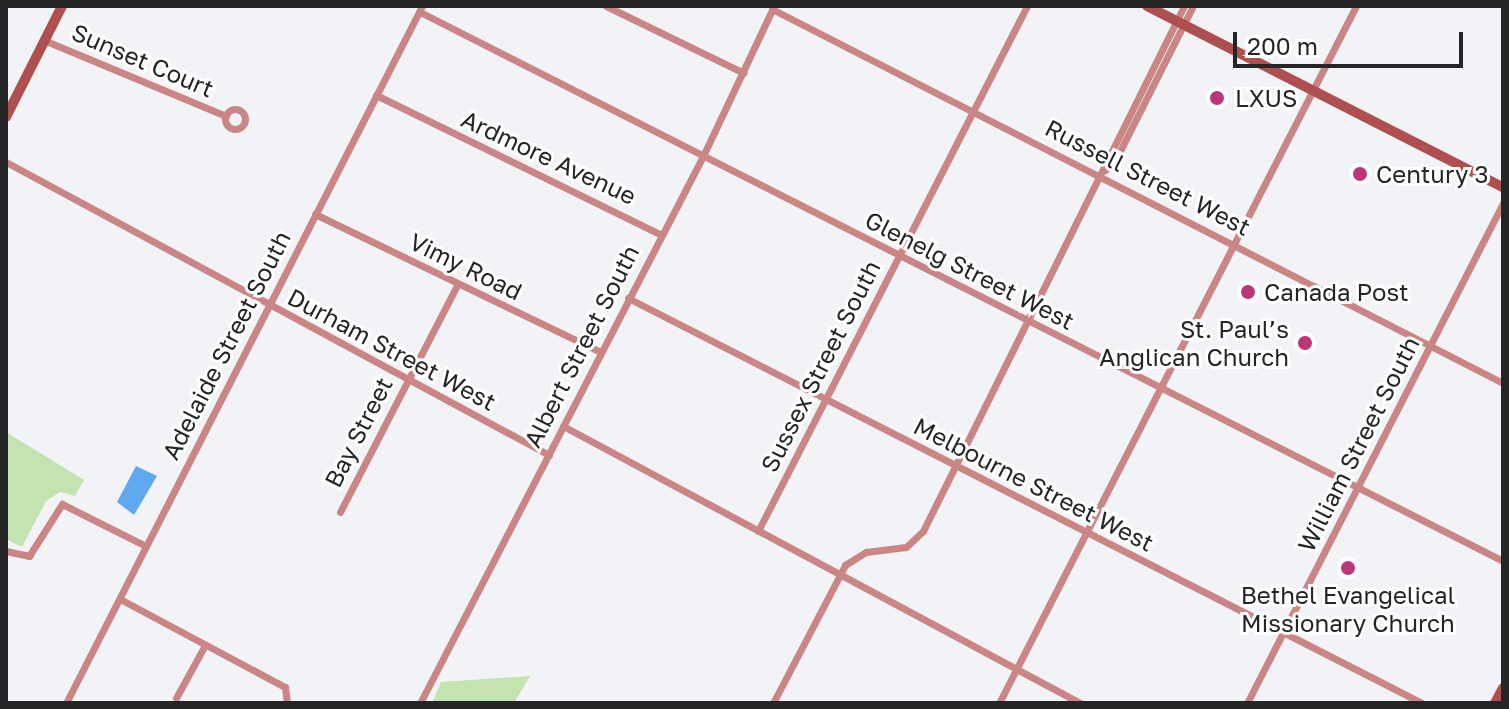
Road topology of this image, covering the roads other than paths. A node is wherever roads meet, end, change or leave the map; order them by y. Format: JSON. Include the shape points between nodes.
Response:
{"nodes":[{"id":1,"x":62,"y":6,"type":"edge"},
{"id":2,"x":606,"y":6,"type":"edge"},
{"id":3,"x":1027,"y":6,"type":"edge"},
{"id":4,"x":1147,"y":6,"type":"edge"},
{"id":5,"x":1184,"y":6,"type":"edge"},
{"id":6,"x":1193,"y":6,"type":"edge"},
{"id":7,"x":1356,"y":6,"type":"edge"},
{"id":8,"x":773,"y":8,"type":"edge"},
{"id":9,"x":421,"y":9,"type":"edge"},
{"id":10,"x":1180,"y":23,"type":"junction"},
{"id":11,"x":46,"y":41,"type":"junction"},
{"id":12,"x":744,"y":73,"type":"junction"},
{"id":13,"x":1313,"y":90,"type":"junction"},
{"id":14,"x":376,"y":95,"type":"junction"},
{"id":15,"x":10,"y":100,"type":"edge"},
{"id":16,"x":973,"y":111,"type":"junction"},
{"id":17,"x":226,"y":116,"type":"dead end"},
{"id":18,"x":6,"y":117,"type":"edge"},
{"id":19,"x":703,"y":156,"type":"junction"},
{"id":20,"x":6,"y":162,"type":"edge"},
{"id":21,"x":1104,"y":173,"type":"junction"},
{"id":22,"x":1503,"y":187,"type":"edge"},
{"id":23,"x":1503,"y":203,"type":"edge"},
{"id":24,"x":315,"y":214,"type":"junction"},
{"id":25,"x":660,"y":234,"type":"junction"},
{"id":26,"x":1237,"y":245,"type":"junction"},
{"id":27,"x":899,"y":255,"type":"junction"},
{"id":28,"x":457,"y":285,"type":"junction"},
{"id":29,"x":628,"y":298,"type":"junction"},
{"id":30,"x":268,"y":306,"type":"junction"},
{"id":31,"x":1029,"y":322,"type":"junction"},
{"id":32,"x":1432,"y":346,"type":"junction"},
{"id":33,"x":600,"y":352,"type":"junction"},
{"id":34,"x":407,"y":381,"type":"junction"},
{"id":35,"x":1503,"y":383,"type":"edge"},
{"id":36,"x":1160,"y":390,"type":"junction"},
{"id":37,"x":826,"y":399,"type":"junction"},
{"id":38,"x":563,"y":426,"type":"junction"},
{"id":39,"x":549,"y":455,"type":"junction"},
{"id":40,"x":954,"y":469,"type":"junction"},
{"id":41,"x":1357,"y":488,"type":"junction"},
{"id":42,"x":340,"y":512,"type":"dead end"},
{"id":43,"x":758,"y":531,"type":"junction"},
{"id":44,"x":1086,"y":533,"type":"junction"},
{"id":45,"x":146,"y":546,"type":"junction"},
{"id":46,"x":6,"y":551,"type":"edge"},
{"id":47,"x":1503,"y":561,"type":"edge"},
{"id":48,"x":838,"y":575,"type":"junction"},
{"id":49,"x":120,"y":599,"type":"junction"},
{"id":50,"x":1285,"y":631,"type":"junction"},
{"id":51,"x":205,"y":645,"type":"junction"},
{"id":52,"x":1016,"y":669,"type":"junction"},
{"id":53,"x":1503,"y":688,"type":"edge"},
{"id":54,"x":176,"y":698,"type":"dead end"},
{"id":55,"x":66,"y":703,"type":"edge"},
{"id":56,"x":287,"y":703,"type":"edge"},
{"id":57,"x":420,"y":703,"type":"edge"},
{"id":58,"x":773,"y":703,"type":"edge"},
{"id":59,"x":999,"y":703,"type":"edge"},
{"id":60,"x":1080,"y":703,"type":"edge"},
{"id":61,"x":1247,"y":703,"type":"edge"},
{"id":62,"x":1422,"y":703,"type":"edge"},
{"id":63,"x":1495,"y":703,"type":"edge"}],
"edges":[{"from":1,"to":11,"type":"main road"},
{"from":2,"to":12,"type":"street"},
{"from":3,"to":16,"type":"street","name":"Sussex Street South"},
{"from":4,"to":10,"type":"main road"},
{"from":5,"to":10,"type":"street"},
{"from":6,"to":10,"type":"street"},
{"from":7,"to":13,"type":"street"},
{"from":8,"to":12,"type":"street","name":"Albert Street South"},
{"from":8,"to":16,"type":"street","name":"Russell Street West"},
{"from":9,"to":14,"type":"street","name":"Adelaide Street South"},
{"from":9,"to":19,"type":"street","name":"Glenelg Street West"},
{"from":10,"to":13,"type":"main road"},
{"from":10,"to":21,"type":"street","via":[[1106,158]]},
{"from":11,"to":15,"type":"main road"},
{"from":11,"to":17,"type":"street","name":"Sunset Court"},
{"from":12,"to":19,"type":"street","name":"Albert Street South"},
{"from":13,"to":22,"type":"main road"},
{"from":13,"to":26,"type":"street"},
{"from":14,"to":24,"type":"street","name":"Adelaide Street South"},
{"from":14,"to":25,"type":"street","name":"Ardmore Avenue"},
{"from":15,"to":18,"type":"main road"},
{"from":16,"to":21,"type":"street","name":"Russell Street West"},
{"from":16,"to":27,"type":"street","name":"Sussex Street South"},
{"from":19,"to":25,"type":"street","name":"Albert Street South"},
{"from":19,"to":27,"type":"street","name":"Glenelg Street West"},
{"from":20,"to":30,"type":"street","name":"Durham Street West"},
{"from":21,"to":26,"type":"street","name":"Russell Street West"},
{"from":21,"to":31,"type":"street"},
{"from":23,"to":32,"type":"street","name":"William Street South"},
{"from":24,"to":28,"type":"street","name":"Vimy Road"},
{"from":24,"to":30,"type":"street","name":"Adelaide Street South"},
{"from":25,"to":29,"type":"street","name":"Albert Street South"},
{"from":26,"to":32,"type":"street","name":"Russell Street West"},
{"from":26,"to":36,"type":"street"},
{"from":27,"to":31,"type":"street","name":"Glenelg Street West"},
{"from":27,"to":37,"type":"street","name":"Sussex Street South"},
{"from":28,"to":33,"type":"street","name":"Vimy Road"},
{"from":28,"to":34,"type":"street","name":"Bay Street"},
{"from":29,"to":33,"type":"street","name":"Albert Street South"},
{"from":29,"to":37,"type":"street","name":"Melbourne Street West"},
{"from":30,"to":34,"type":"street","name":"Durham Street West"},
{"from":30,"to":45,"type":"street","name":"Adelaide Street South"},
{"from":31,"to":36,"type":"street","name":"Glenelg Street West"},
{"from":31,"to":40,"type":"street"},
{"from":32,"to":35,"type":"street","name":"Russell Street West"},
{"from":32,"to":41,"type":"street","name":"William Street South"},
{"from":33,"to":38,"type":"street","name":"Albert Street South"},
{"from":34,"to":39,"type":"street","name":"Durham Street West"},
{"from":34,"to":42,"type":"street","name":"Bay Street"},
{"from":36,"to":41,"type":"street","name":"Glenelg Street West"},
{"from":36,"to":44,"type":"street"},
{"from":37,"to":40,"type":"street","name":"Melbourne Street West"},
{"from":37,"to":43,"type":"street","name":"Sussex Street South"},
{"from":38,"to":39,"type":"street","name":"Albert Street South"},
{"from":38,"to":43,"type":"street"},
{"from":39,"to":57,"type":"street","name":"Albert Street South"},
{"from":40,"to":44,"type":"street","name":"Melbourne Street West"},
{"from":40,"to":48,"type":"street","via":[[912,543],[860,554]]},
{"from":41,"to":47,"type":"street","name":"Glenelg Street West"},
{"from":41,"to":50,"type":"street","name":"William Street South"},
{"from":43,"to":48,"type":"street"},
{"from":44,"to":50,"type":"street","name":"Melbourne Street West"},
{"from":44,"to":52,"type":"street"},
{"from":45,"to":46,"type":"street","via":[[62,504],[29,556]]},
{"from":45,"to":49,"type":"street","name":"Adelaide Street South"},
{"from":48,"to":52,"type":"street"},
{"from":48,"to":58,"type":"street"},
{"from":49,"to":51,"type":"street"},
{"from":49,"to":55,"type":"street","name":"Adelaide Street South"},
{"from":50,"to":61,"type":"street","name":"William Street South"},
{"from":50,"to":62,"type":"street","name":"Melbourne Street West"},
{"from":51,"to":54,"type":"street"},
{"from":51,"to":56,"type":"street","via":[[285,687]]},
{"from":52,"to":59,"type":"street"},
{"from":52,"to":60,"type":"street"},
{"from":53,"to":63,"type":"main road"}]}
